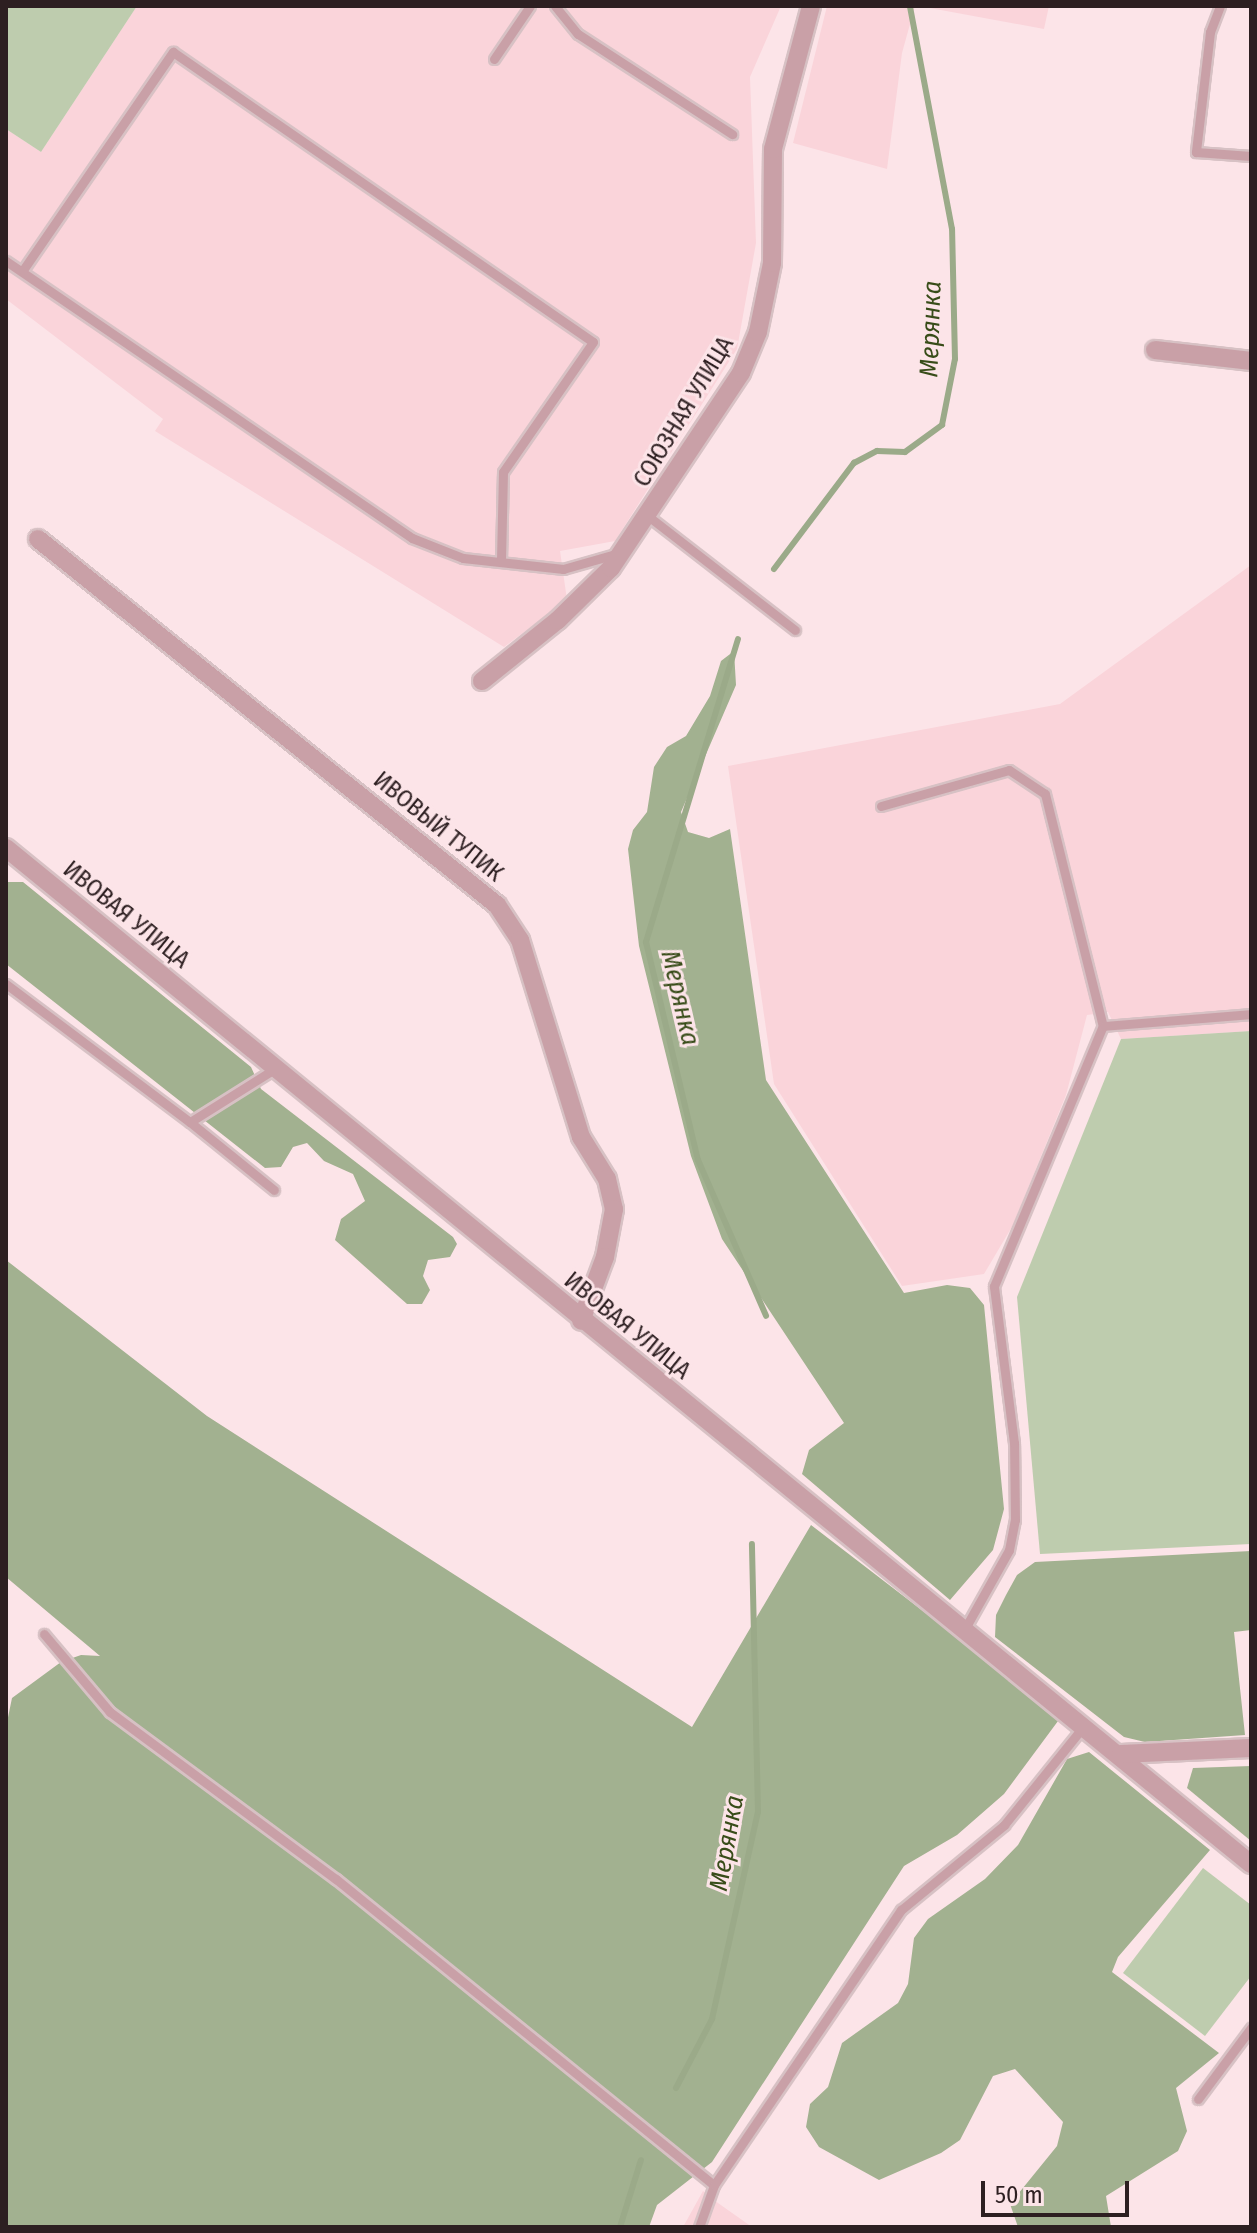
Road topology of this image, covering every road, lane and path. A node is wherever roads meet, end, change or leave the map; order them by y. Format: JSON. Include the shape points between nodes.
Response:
{"nodes":[{"id":1,"x":530,"y":6,"type":"edge"},
{"id":2,"x":555,"y":6,"type":"edge"},
{"id":3,"x":811,"y":6,"type":"edge"},
{"id":4,"x":1220,"y":6,"type":"edge"},
{"id":5,"x":494,"y":59,"type":"dead end"},
{"id":6,"x":732,"y":134,"type":"dead end"},
{"id":7,"x":1251,"y":156,"type":"edge"},
{"id":8,"x":6,"y":261,"type":"edge"},
{"id":9,"x":23,"y":270,"type":"junction"},
{"id":10,"x":1155,"y":350,"type":"dead end"},
{"id":11,"x":1251,"y":361,"type":"edge"},
{"id":12,"x":648,"y":516,"type":"junction"},
{"id":13,"x":38,"y":539,"type":"dead end"},
{"id":14,"x":622,"y":552,"type":"junction"},
{"id":15,"x":501,"y":559,"type":"junction"},
{"id":16,"x":795,"y":630,"type":"dead end"},
{"id":17,"x":482,"y":681,"type":"dead end"},
{"id":18,"x":881,"y":806,"type":"dead end"},
{"id":19,"x":6,"y":848,"type":"edge"},
{"id":20,"x":6,"y":984,"type":"edge"},
{"id":21,"x":1251,"y":1014,"type":"edge"},
{"id":22,"x":1103,"y":1026,"type":"junction"},
{"id":23,"x":276,"y":1068,"type":"junction"},
{"id":24,"x":190,"y":1122,"type":"junction"},
{"id":25,"x":274,"y":1190,"type":"dead end"},
{"id":26,"x":581,"y":1321,"type":"junction"},
{"id":27,"x":963,"y":1632,"type":"junction"},
{"id":28,"x":44,"y":1634,"type":"dead end"},
{"id":29,"x":1085,"y":1725,"type":"junction"},
{"id":30,"x":1251,"y":1748,"type":"edge"},
{"id":31,"x":1121,"y":1754,"type":"junction"},
{"id":32,"x":1251,"y":1864,"type":"edge"},
{"id":33,"x":1251,"y":2028,"type":"edge"},
{"id":34,"x":1198,"y":2099,"type":"dead end"},
{"id":35,"x":714,"y":2185,"type":"junction"},
{"id":36,"x":699,"y":2227,"type":"edge"}],
"edges":[{"from":1,"to":5,"type":"lane"},
{"from":2,"to":6,"type":"lane","via":[[578,34]]},
{"from":3,"to":12,"type":"street","name":"СОЮЗНАЯ УЛИЦА","via":[[785,88],[773,149],[772,263],[758,332],[741,373]]},
{"from":4,"to":7,"type":"lane","via":[[1210,32],[1196,152]]},
{"from":8,"to":9,"type":"lane"},
{"from":9,"to":15,"type":"lane","via":[[412,538],[463,558]]},
{"from":9,"to":15,"type":"lane","via":[[173,52],[593,342],[503,472]]},
{"from":10,"to":11,"type":"street"},
{"from":12,"to":14,"type":"street","name":"СОЮЗНАЯ УЛИЦА"},
{"from":12,"to":16,"type":"lane"},
{"from":13,"to":26,"type":"street","name":"ИВОВЫЙ ТУПИК","via":[[497,905],[520,940],[581,1137],[607,1179],[614,1209],[605,1257]]},
{"from":14,"to":15,"type":"lane","via":[[563,569]]},
{"from":14,"to":17,"type":"street","name":"СОЮЗНАЯ УЛИЦА","via":[[558,620]]},
{"from":18,"to":22,"type":"lane","via":[[1009,770],[1045,794]]},
{"from":19,"to":23,"type":"street","name":"ИВОВАЯ УЛИЦА"},
{"from":20,"to":24,"type":"lane"},
{"from":21,"to":22,"type":"lane"},
{"from":22,"to":27,"type":"lane","via":[[994,1286],[1014,1443],[1015,1520],[1009,1550]]},
{"from":23,"to":24,"type":"lane"},
{"from":23,"to":26,"type":"street","name":"ИВОВАЯ УЛИЦА"},
{"from":24,"to":25,"type":"lane"},
{"from":26,"to":27,"type":"street","name":"ИВОВАЯ УЛИЦА"},
{"from":27,"to":29,"type":"street","name":"ИВОВАЯ УЛИЦА"},
{"from":28,"to":35,"type":"lane","via":[[110,1712],[336,1879]]},
{"from":29,"to":31,"type":"street","name":"ИВОВАЯ УЛИЦА"},
{"from":29,"to":35,"type":"lane","via":[[1004,1825],[901,1910]]},
{"from":30,"to":31,"type":"street"},
{"from":31,"to":32,"type":"street","name":"ИВОВАЯ УЛИЦА"},
{"from":33,"to":34,"type":"lane"},
{"from":35,"to":36,"type":"lane"}]}
